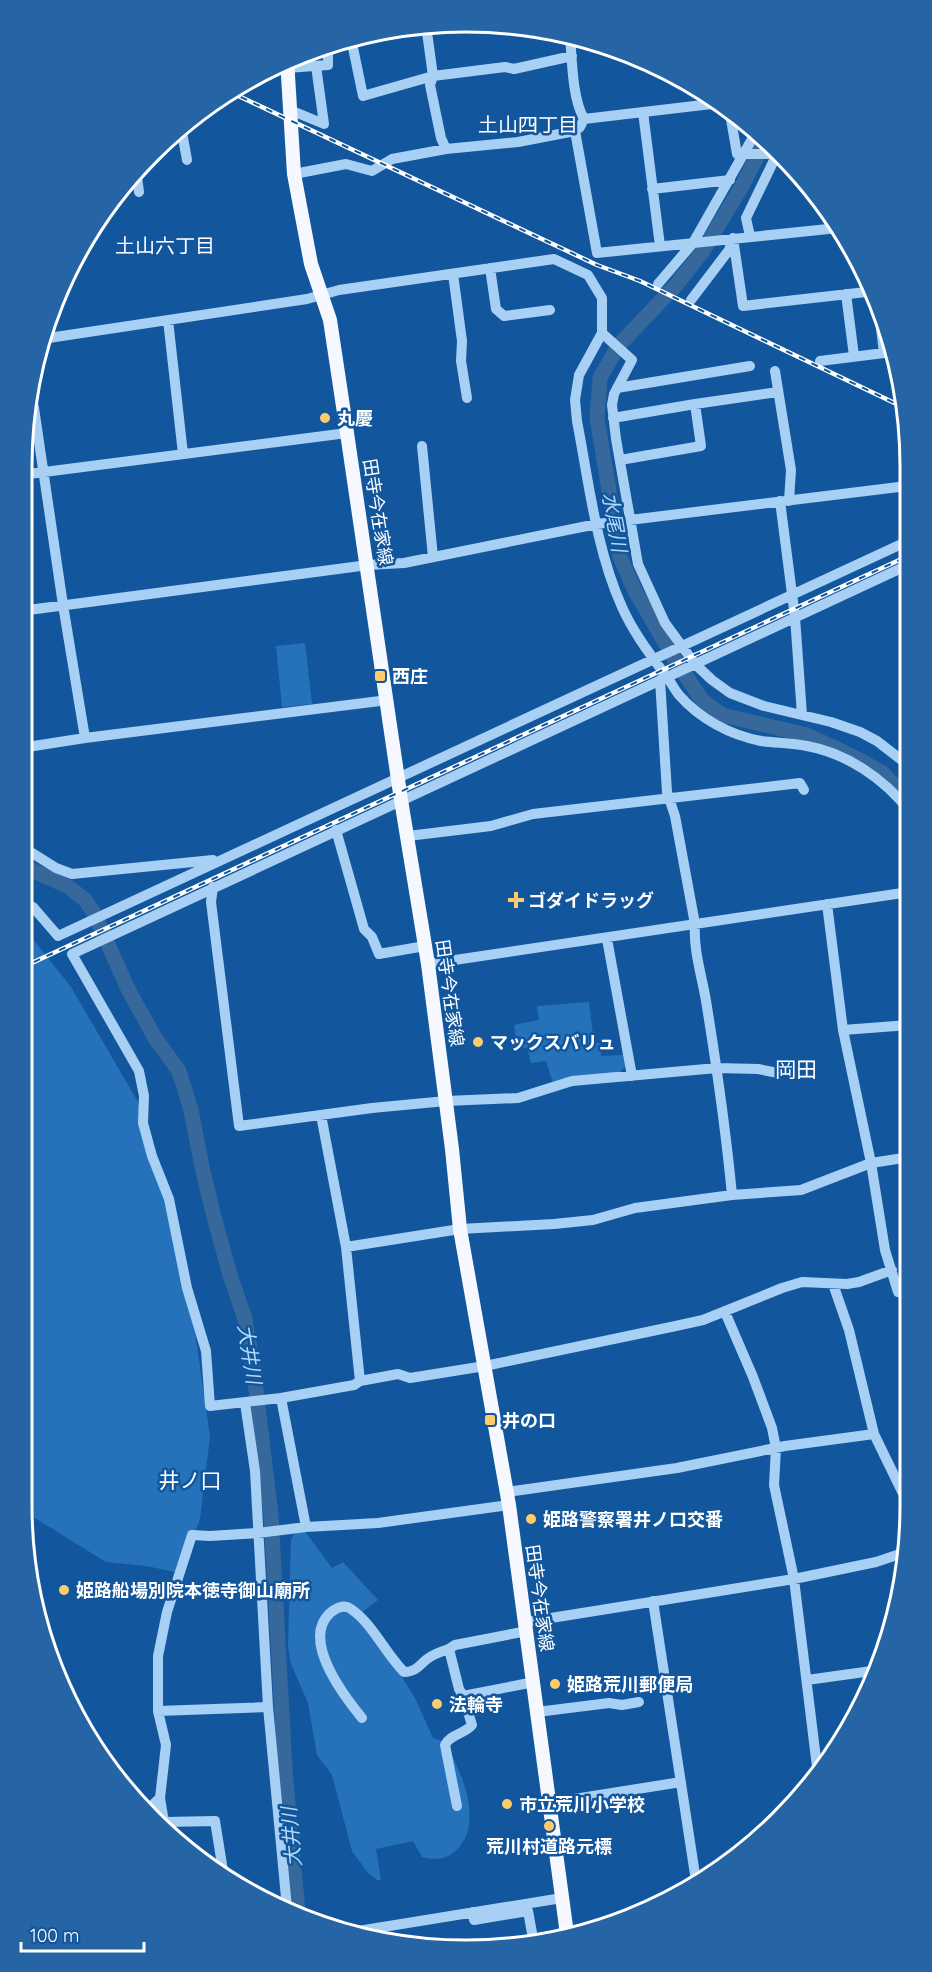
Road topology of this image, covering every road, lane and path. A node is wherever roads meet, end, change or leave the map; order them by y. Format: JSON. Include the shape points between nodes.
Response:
{"nodes":[{"id":1,"x":427,"y":33,"type":"edge"},
{"id":2,"x":571,"y":44,"type":"edge"},
{"id":3,"x":353,"y":46,"type":"edge"},
{"id":4,"x":328,"y":54,"type":"edge"},
{"id":5,"x":572,"y":56,"type":"junction"},
{"id":6,"x":300,"y":65,"type":"edge"},
{"id":7,"x":316,"y":66,"type":"junction"},
{"id":8,"x":287,"y":70,"type":"edge"},
{"id":9,"x":433,"y":76,"type":"junction"},
{"id":10,"x":707,"y":105,"type":"edge"},
{"id":11,"x":290,"y":110,"type":"junction"},
{"id":12,"x":643,"y":112,"type":"junction"},
{"id":13,"x":584,"y":119,"type":"junction"},
{"id":14,"x":731,"y":121,"type":"edge"},
{"id":15,"x":575,"y":131,"type":"junction"},
{"id":16,"x":183,"y":136,"type":"edge"},
{"id":17,"x":752,"y":139,"type":"edge"},
{"id":18,"x":446,"y":149,"type":"junction"},
{"id":19,"x":768,"y":154,"type":"edge"},
{"id":20,"x":744,"y":155,"type":"junction"},
{"id":21,"x":187,"y":160,"type":"dead end"},
{"id":22,"x":775,"y":161,"type":"edge"},
{"id":23,"x":294,"y":174,"type":"junction"},
{"id":24,"x":730,"y":180,"type":"junction"},
{"id":25,"x":136,"y":183,"type":"edge"},
{"id":26,"x":652,"y":189,"type":"junction"},
{"id":27,"x":139,"y":192,"type":"dead end"},
{"id":28,"x":829,"y":229,"type":"edge"},
{"id":29,"x":750,"y":236,"type":"junction"},
{"id":30,"x":733,"y":238,"type":"junction"},
{"id":31,"x":693,"y":243,"type":"junction"},
{"id":32,"x":660,"y":246,"type":"junction"},
{"id":33,"x":490,"y":268,"type":"junction"},
{"id":34,"x":453,"y":274,"type":"junction"},
{"id":35,"x":658,"y":284,"type":"dead end"},
{"id":36,"x":864,"y":292,"type":"edge"},
{"id":37,"x":846,"y":294,"type":"junction"},
{"id":38,"x":321,"y":295,"type":"junction"},
{"id":39,"x":691,"y":300,"type":"dead end"},
{"id":40,"x":550,"y":310,"type":"dead end"},
{"id":41,"x":168,"y":320,"type":"junction"},
{"id":42,"x":602,"y":333,"type":"junction"},
{"id":43,"x":51,"y":338,"type":"edge"},
{"id":44,"x":884,"y":347,"type":"edge"},
{"id":45,"x":854,"y":356,"type":"junction"},
{"id":46,"x":820,"y":361,"type":"dead end"},
{"id":47,"x":750,"y":366,"type":"dead end"},
{"id":48,"x":775,"y":371,"type":"dead end"},
{"id":49,"x":617,"y":388,"type":"junction"},
{"id":50,"x":778,"y":392,"type":"junction"},
{"id":51,"x":467,"y":398,"type":"dead end"},
{"id":52,"x":695,"y":404,"type":"junction"},
{"id":53,"x":35,"y":412,"type":"edge"},
{"id":54,"x":613,"y":418,"type":"junction"},
{"id":55,"x":347,"y":433,"type":"junction"},
{"id":56,"x":422,"y":446,"type":"dead end"},
{"id":57,"x":183,"y":454,"type":"junction"},
{"id":58,"x":620,"y":460,"type":"junction"},
{"id":59,"x":44,"y":472,"type":"junction"},
{"id":60,"x":32,"y":474,"type":"edge"},
{"id":61,"x":900,"y":487,"type":"edge"},
{"id":62,"x":785,"y":501,"type":"junction"},
{"id":63,"x":631,"y":521,"type":"junction"},
{"id":64,"x":597,"y":524,"type":"junction"},
{"id":65,"x":900,"y":545,"type":"edge"},
{"id":66,"x":433,"y":557,"type":"junction"},
{"id":67,"x":368,"y":565,"type":"junction"},
{"id":68,"x":900,"y":569,"type":"edge"},
{"id":69,"x":791,"y":595,"type":"junction"},
{"id":70,"x":63,"y":605,"type":"junction"},
{"id":71,"x":32,"y":609,"type":"edge"},
{"id":72,"x":795,"y":617,"type":"junction"},
{"id":73,"x":682,"y":645,"type":"junction"},
{"id":74,"x":652,"y":659,"type":"junction"},
{"id":75,"x":695,"y":664,"type":"junction"},
{"id":76,"x":663,"y":678,"type":"junction"},
{"id":77,"x":388,"y":700,"type":"junction"},
{"id":78,"x":802,"y":715,"type":"junction"},
{"id":79,"x":85,"y":738,"type":"junction"},
{"id":80,"x":32,"y":746,"type":"edge"},
{"id":81,"x":900,"y":759,"type":"edge"},
{"id":82,"x":399,"y":777,"type":"junction"},
{"id":83,"x":804,"y":790,"type":"dead end"},
{"id":84,"x":401,"y":800,"type":"junction"},
{"id":85,"x":670,"y":800,"type":"junction"},
{"id":86,"x":900,"y":802,"type":"edge"},
{"id":87,"x":336,"y":830,"type":"junction"},
{"id":88,"x":408,"y":836,"type":"junction"},
{"id":89,"x":32,"y":853,"type":"edge"},
{"id":90,"x":220,"y":859,"type":"junction"},
{"id":91,"x":213,"y":887,"type":"junction"},
{"id":92,"x":900,"y":893,"type":"edge"},
{"id":93,"x":827,"y":904,"type":"junction"},
{"id":94,"x":32,"y":907,"type":"edge"},
{"id":95,"x":695,"y":924,"type":"junction"},
{"id":96,"x":67,"y":932,"type":"junction"},
{"id":97,"x":607,"y":939,"type":"junction"},
{"id":98,"x":426,"y":946,"type":"junction"},
{"id":99,"x":78,"y":950,"type":"junction"},
{"id":100,"x":428,"y":964,"type":"junction"},
{"id":101,"x":900,"y":1026,"type":"edge"},
{"id":102,"x":843,"y":1030,"type":"junction"},
{"id":103,"x":717,"y":1068,"type":"junction"},
{"id":104,"x":778,"y":1073,"type":"dead end"},
{"id":105,"x":632,"y":1076,"type":"junction"},
{"id":106,"x":446,"y":1101,"type":"junction"},
{"id":107,"x":321,"y":1115,"type":"junction"},
{"id":108,"x":900,"y":1159,"type":"edge"},
{"id":109,"x":871,"y":1163,"type":"junction"},
{"id":110,"x":732,"y":1195,"type":"junction"},
{"id":111,"x":460,"y":1229,"type":"junction"},
{"id":112,"x":346,"y":1247,"type":"junction"},
{"id":113,"x":892,"y":1270,"type":"junction"},
{"id":114,"x":833,"y":1284,"type":"junction"},
{"id":115,"x":900,"y":1293,"type":"edge"},
{"id":116,"x":725,"y":1312,"type":"junction"},
{"id":117,"x":485,"y":1366,"type":"junction"},
{"id":118,"x":360,"y":1381,"type":"junction"},
{"id":119,"x":281,"y":1398,"type":"junction"},
{"id":120,"x":245,"y":1403,"type":"junction"},
{"id":121,"x":874,"y":1434,"type":"junction"},
{"id":122,"x":776,"y":1448,"type":"junction"},
{"id":123,"x":900,"y":1487,"type":"edge"},
{"id":124,"x":508,"y":1499,"type":"junction"},
{"id":125,"x":306,"y":1527,"type":"junction"},
{"id":126,"x":258,"y":1533,"type":"junction"},
{"id":127,"x":898,"y":1555,"type":"edge"},
{"id":128,"x":794,"y":1579,"type":"junction"},
{"id":129,"x":653,"y":1601,"type":"junction"},
{"id":130,"x":526,"y":1627,"type":"junction"},
{"id":131,"x":449,"y":1649,"type":"junction"},
{"id":132,"x":867,"y":1672,"type":"edge"},
{"id":133,"x":807,"y":1680,"type":"junction"},
{"id":134,"x":534,"y":1682,"type":"junction"},
{"id":135,"x":463,"y":1696,"type":"junction"},
{"id":136,"x":639,"y":1702,"type":"dead end"},
{"id":137,"x":268,"y":1707,"type":"junction"},
{"id":138,"x":158,"y":1712,"type":"junction"},
{"id":139,"x":537,"y":1712,"type":"junction"},
{"id":140,"x":362,"y":1718,"type":"dead end"},
{"id":141,"x":817,"y":1763,"type":"edge"},
{"id":142,"x":681,"y":1782,"type":"junction"},
{"id":143,"x":160,"y":1798,"type":"junction"},
{"id":144,"x":549,"y":1803,"type":"junction"},
{"id":145,"x":152,"y":1806,"type":"edge"},
{"id":146,"x":457,"y":1806,"type":"dead end"},
{"id":147,"x":163,"y":1817,"type":"edge"},
{"id":148,"x":168,"y":1822,"type":"edge"},
{"id":149,"x":222,"y":1865,"type":"edge"},
{"id":150,"x":695,"y":1874,"type":"edge"},
{"id":151,"x":562,"y":1898,"type":"junction"},
{"id":152,"x":286,"y":1901,"type":"edge"},
{"id":153,"x":472,"y":1912,"type":"junction"},
{"id":154,"x":566,"y":1929,"type":"edge"},
{"id":155,"x":379,"y":1932,"type":"edge"},
{"id":156,"x":532,"y":1935,"type":"edge"}],
"edges":[{"from":1,"to":9,"type":"street"},
{"from":2,"to":5,"type":"street"},
{"from":3,"to":9,"type":"street","via":[[363,96]]},
{"from":4,"to":7,"type":"street","via":[[328,65]]},
{"from":5,"to":9,"type":"street","via":[[514,69]]},
{"from":5,"to":13,"type":"street"},
{"from":6,"to":7,"type":"street"},
{"from":7,"to":11,"type":"street","via":[[324,124]]},
{"from":8,"to":11,"type":"main road","name":"田寺今在家線"},
{"from":9,"to":18,"type":"street","via":[[430,85]]},
{"from":10,"to":12,"type":"street"},
{"from":11,"to":23,"type":"main road","name":"田寺今在家線"},
{"from":12,"to":13,"type":"street"},
{"from":12,"to":26,"type":"street"},
{"from":13,"to":15,"type":"street"},
{"from":14,"to":20,"type":"street","via":[[737,154]]},
{"from":15,"to":18,"type":"street","via":[[518,142]]},
{"from":15,"to":32,"type":"street","via":[[597,253]]},
{"from":16,"to":21,"type":"street"},
{"from":17,"to":20,"type":"street"},
{"from":18,"to":23,"type":"street","via":[[392,159],[372,171],[346,164]]},
{"from":19,"to":20,"type":"street"},
{"from":20,"to":24,"type":"street"},
{"from":22,"to":29,"type":"street","via":[[746,218]]},
{"from":23,"to":38,"type":"main road","name":"田寺今在家線","via":[[305,238]]},
{"from":24,"to":26,"type":"street"},
{"from":24,"to":31,"type":"street"},
{"from":25,"to":27,"type":"street"},
{"from":26,"to":32,"type":"street"},
{"from":28,"to":29,"type":"street"},
{"from":29,"to":30,"type":"street"},
{"from":30,"to":31,"type":"street"},
{"from":30,"to":37,"type":"street","via":[[743,306]]},
{"from":30,"to":39,"type":"street","via":[[729,250]]},
{"from":31,"to":32,"type":"street"},
{"from":31,"to":35,"type":"street"},
{"from":33,"to":34,"type":"street"},
{"from":33,"to":40,"type":"street","via":[[496,309],[504,316]]},
{"from":33,"to":42,"type":"street","via":[[554,259],[588,275],[602,298]]},
{"from":34,"to":38,"type":"street"},
{"from":34,"to":51,"type":"street"},
{"from":36,"to":37,"type":"street"},
{"from":37,"to":45,"type":"street"},
{"from":38,"to":41,"type":"street"},
{"from":38,"to":55,"type":"main road","name":"田寺今在家線","via":[[330,320]]},
{"from":41,"to":43,"type":"street"},
{"from":41,"to":57,"type":"street"},
{"from":42,"to":49,"type":"street","via":[[632,360]]},
{"from":42,"to":64,"type":"street","via":[[579,375],[575,400]]},
{"from":44,"to":45,"type":"street","via":[[884,353]]},
{"from":45,"to":46,"type":"street"},
{"from":47,"to":49,"type":"street"},
{"from":48,"to":50,"type":"street"},
{"from":49,"to":54,"type":"street"},
{"from":50,"to":52,"type":"street"},
{"from":50,"to":62,"type":"street","via":[[791,470]]},
{"from":52,"to":54,"type":"street"},
{"from":52,"to":58,"type":"street","via":[[701,446]]},
{"from":53,"to":59,"type":"street"},
{"from":54,"to":58,"type":"street"},
{"from":55,"to":57,"type":"street"},
{"from":55,"to":67,"type":"main road","name":"田寺今在家線"},
{"from":56,"to":66,"type":"street"},
{"from":57,"to":59,"type":"street"},
{"from":58,"to":63,"type":"street"},
{"from":59,"to":60,"type":"street"},
{"from":59,"to":70,"type":"street"},
{"from":61,"to":62,"type":"street"},
{"from":62,"to":63,"type":"street"},
{"from":62,"to":69,"type":"street"},
{"from":63,"to":64,"type":"street"},
{"from":63,"to":73,"type":"street","via":[[638,564],[665,623]]},
{"from":64,"to":66,"type":"street"},
{"from":64,"to":74,"type":"street","via":[[609,576],[622,609]]},
{"from":65,"to":69,"type":"street"},
{"from":66,"to":67,"type":"street"},
{"from":67,"to":70,"type":"street"},
{"from":67,"to":77,"type":"main road","name":"田寺今在家線"},
{"from":68,"to":72,"type":"street"},
{"from":69,"to":72,"type":"street"},
{"from":69,"to":73,"type":"street"},
{"from":70,"to":71,"type":"street"},
{"from":70,"to":79,"type":"street"},
{"from":72,"to":75,"type":"street"},
{"from":72,"to":78,"type":"street"},
{"from":73,"to":74,"type":"street"},
{"from":73,"to":75,"type":"street"},
{"from":74,"to":76,"type":"street"},
{"from":74,"to":82,"type":"street"},
{"from":75,"to":76,"type":"street"},
{"from":75,"to":78,"type":"street","via":[[730,693]]},
{"from":76,"to":84,"type":"street"},
{"from":76,"to":85,"type":"street"},
{"from":76,"to":86,"type":"street","via":[[707,720],[760,740],[806,745],[833,753],[868,773]]},
{"from":77,"to":79,"type":"street"},
{"from":77,"to":82,"type":"main road","name":"田寺今在家線"},
{"from":78,"to":81,"type":"street","via":[[860,732]]},
{"from":79,"to":80,"type":"street"},
{"from":82,"to":84,"type":"main road","name":"田寺今在家線"},
{"from":82,"to":90,"type":"street"},
{"from":83,"to":85,"type":"street","via":[[800,783]]},
{"from":84,"to":87,"type":"street"},
{"from":84,"to":88,"type":"main road","name":"田寺今在家線"},
{"from":85,"to":88,"type":"street","via":[[533,814],[491,826]]},
{"from":85,"to":95,"type":"street"},
{"from":87,"to":91,"type":"street"},
{"from":87,"to":98,"type":"street","via":[[364,929],[379,954]]},
{"from":88,"to":98,"type":"main road","name":"田寺今在家線"},
{"from":89,"to":90,"type":"street","via":[[72,874]]},
{"from":90,"to":96,"type":"street"},
{"from":91,"to":99,"type":"street"},
{"from":91,"to":107,"type":"street","via":[[211,902],[239,1126]]},
{"from":92,"to":93,"type":"street"},
{"from":93,"to":95,"type":"street"},
{"from":93,"to":102,"type":"street"},
{"from":94,"to":96,"type":"street","via":[[58,936]]},
{"from":95,"to":97,"type":"street"},
{"from":95,"to":103,"type":"street","via":[[694,939]]},
{"from":96,"to":99,"type":"street"},
{"from":97,"to":100,"type":"street"},
{"from":97,"to":105,"type":"street"},
{"from":98,"to":100,"type":"main road","name":"田寺今在家線"},
{"from":99,"to":120,"type":"street","via":[[72,954],[139,1071],[144,1096],[143,1124],[169,1198],[187,1288],[206,1351],[210,1406]]},
{"from":100,"to":106,"type":"main road","name":"田寺今在家線"},
{"from":101,"to":102,"type":"street"},
{"from":102,"to":109,"type":"street"},
{"from":103,"to":104,"type":"street"},
{"from":103,"to":105,"type":"street"},
{"from":103,"to":110,"type":"street"},
{"from":105,"to":106,"type":"street","via":[[572,1081],[518,1098]]},
{"from":106,"to":107,"type":"street"},
{"from":106,"to":111,"type":"main road","name":"田寺今在家線"},
{"from":107,"to":112,"type":"street"},
{"from":108,"to":109,"type":"street"},
{"from":109,"to":110,"type":"street","via":[[801,1190]]},
{"from":109,"to":113,"type":"street","via":[[885,1250]]},
{"from":110,"to":111,"type":"street","via":[[635,1208],[593,1220]]},
{"from":111,"to":112,"type":"street"},
{"from":111,"to":117,"type":"main road","name":"田寺今在家線"},
{"from":112,"to":118,"type":"street"},
{"from":113,"to":114,"type":"street","via":[[859,1282]]},
{"from":113,"to":115,"type":"street"},
{"from":114,"to":116,"type":"street","via":[[802,1282]]},
{"from":114,"to":121,"type":"street","via":[[849,1330]]},
{"from":116,"to":117,"type":"street"},
{"from":116,"to":122,"type":"street","via":[[753,1377]]},
{"from":117,"to":118,"type":"street"},
{"from":117,"to":124,"type":"main road","name":"田寺今在家線"},
{"from":118,"to":119,"type":"street"},
{"from":119,"to":120,"type":"street"},
{"from":119,"to":125,"type":"street"},
{"from":120,"to":126,"type":"street","via":[[255,1471]]},
{"from":121,"to":122,"type":"street"},
{"from":121,"to":123,"type":"street"},
{"from":122,"to":124,"type":"street"},
{"from":122,"to":128,"type":"street","via":[[774,1485]]},
{"from":124,"to":125,"type":"street","via":[[378,1523]]},
{"from":124,"to":130,"type":"main road","name":"田寺今在家線"},
{"from":125,"to":126,"type":"street"},
{"from":126,"to":137,"type":"street"},
{"from":126,"to":138,"type":"street","via":[[192,1535],[167,1612],[158,1656]]},
{"from":127,"to":128,"type":"street"},
{"from":128,"to":129,"type":"street"},
{"from":128,"to":133,"type":"street"},
{"from":129,"to":130,"type":"street"},
{"from":129,"to":142,"type":"street"},
{"from":130,"to":131,"type":"street"},
{"from":130,"to":134,"type":"main road","name":"田寺今在家線"},
{"from":131,"to":135,"type":"street"},
{"from":131,"to":140,"type":"street","via":[[427,1658],[412,1672],[404,1672],[350,1609],[339,1607],[332,1612],[322,1628],[322,1654]]},
{"from":132,"to":133,"type":"street"},
{"from":133,"to":141,"type":"street"},
{"from":134,"to":135,"type":"street"},
{"from":134,"to":139,"type":"main road","name":"田寺今在家線"},
{"from":135,"to":146,"type":"street","via":[[471,1725],[445,1745]]},
{"from":136,"to":139,"type":"street"},
{"from":137,"to":138,"type":"street"},
{"from":137,"to":152,"type":"street"},
{"from":138,"to":143,"type":"street","via":[[166,1745]]},
{"from":139,"to":144,"type":"main road","name":"田寺今在家線"},
{"from":142,"to":144,"type":"street"},
{"from":142,"to":150,"type":"street"},
{"from":143,"to":145,"type":"street"},
{"from":143,"to":147,"type":"street"},
{"from":144,"to":151,"type":"main road","name":"田寺今在家線"},
{"from":148,"to":149,"type":"street","via":[[215,1821]]},
{"from":151,"to":153,"type":"street"},
{"from":151,"to":154,"type":"main road","name":"田寺今在家線"},
{"from":153,"to":155,"type":"street"},
{"from":153,"to":156,"type":"street","via":[[474,1920],[528,1911]]}]}
